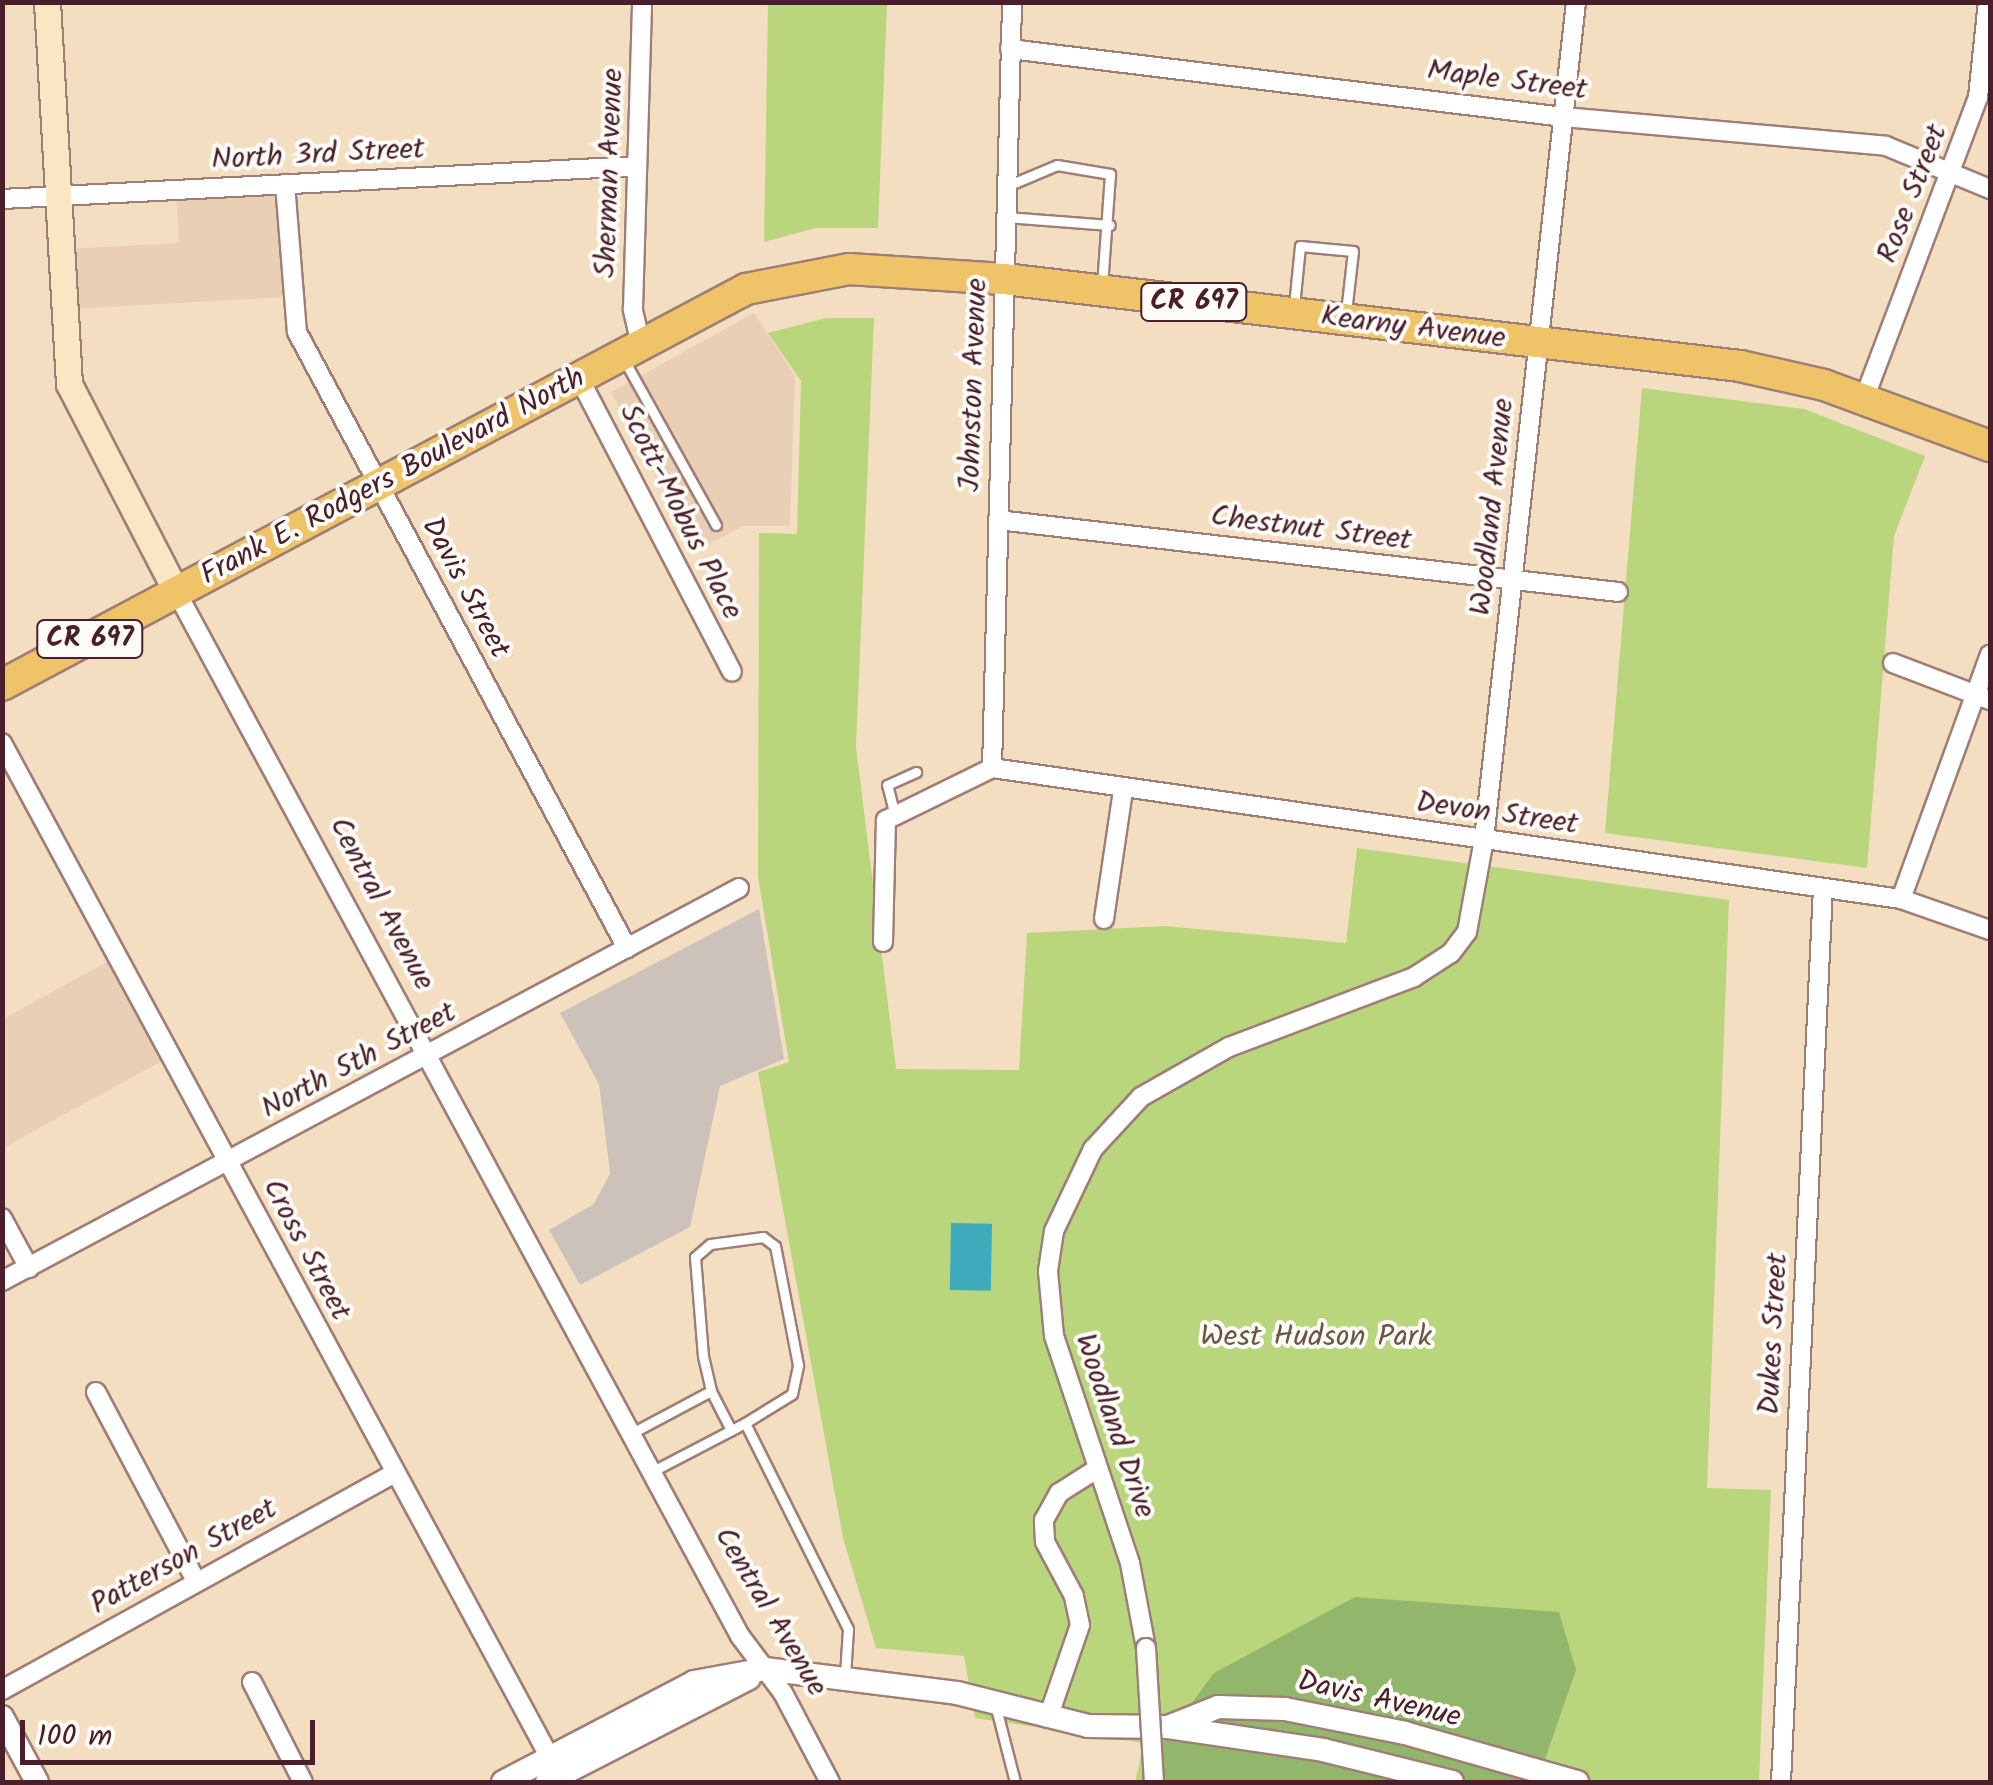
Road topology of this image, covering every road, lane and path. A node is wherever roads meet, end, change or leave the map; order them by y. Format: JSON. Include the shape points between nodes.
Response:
{"nodes":[{"id":1,"x":47,"y":2,"type":"edge"},
{"id":2,"x":642,"y":2,"type":"edge"},
{"id":3,"x":1012,"y":2,"type":"edge"},
{"id":4,"x":1576,"y":2,"type":"edge"},
{"id":5,"x":1988,"y":2,"type":"edge"},
{"id":6,"x":1010,"y":49,"type":"junction"},
{"id":7,"x":1564,"y":117,"type":"junction"},
{"id":8,"x":637,"y":166,"type":"junction"},
{"id":9,"x":1951,"y":173,"type":"junction"},
{"id":10,"x":284,"y":184,"type":"junction"},
{"id":11,"x":1007,"y":186,"type":"junction"},
{"id":12,"x":1990,"y":189,"type":"edge"},
{"id":13,"x":58,"y":195,"type":"junction"},
{"id":14,"x":2,"y":199,"type":"edge"},
{"id":15,"x":1006,"y":217,"type":"junction"},
{"id":16,"x":1110,"y":225,"type":"junction"},
{"id":17,"x":787,"y":278,"type":"joint"},
{"id":18,"x":1004,"y":279,"type":"junction"},
{"id":19,"x":1102,"y":291,"type":"junction"},
{"id":20,"x":1293,"y":314,"type":"junction"},
{"id":21,"x":1346,"y":320,"type":"junction"},
{"id":22,"x":1539,"y":343,"type":"junction"},
{"id":23,"x":631,"y":350,"type":"junction"},
{"id":24,"x":579,"y":378,"type":"junction"},
{"id":25,"x":1864,"y":399,"type":"junction"},
{"id":26,"x":1990,"y":446,"type":"edge"},
{"id":27,"x":378,"y":484,"type":"junction"},
{"id":28,"x":998,"y":520,"type":"junction"},
{"id":29,"x":716,"y":525,"type":"dead end"},
{"id":30,"x":1512,"y":580,"type":"junction"},
{"id":31,"x":1618,"y":592,"type":"dead end"},
{"id":32,"x":177,"y":593,"type":"junction"},
{"id":33,"x":1990,"y":654,"type":"edge"},
{"id":34,"x":1892,"y":663,"type":"dead end"},
{"id":35,"x":732,"y":672,"type":"dead end"},
{"id":36,"x":2,"y":685,"type":"edge"},
{"id":37,"x":1983,"y":697,"type":"edge"},
{"id":38,"x":2,"y":743,"type":"edge"},
{"id":39,"x":992,"y":768,"type":"junction"},
{"id":40,"x":916,"y":772,"type":"dead end"},
{"id":41,"x":1123,"y":791,"type":"junction"},
{"id":42,"x":890,"y":818,"type":"junction"},
{"id":43,"x":1484,"y":839,"type":"junction"},
{"id":44,"x":740,"y":888,"type":"dead end"},
{"id":45,"x":1823,"y":889,"type":"junction"},
{"id":46,"x":1900,"y":899,"type":"junction"},
{"id":47,"x":1104,"y":919,"type":"dead end"},
{"id":48,"x":1990,"y":930,"type":"edge"},
{"id":49,"x":883,"y":942,"type":"dead end"},
{"id":50,"x":627,"y":948,"type":"junction"},
{"id":51,"x":426,"y":1058,"type":"junction"},
{"id":52,"x":227,"y":1162,"type":"junction"},
{"id":53,"x":2,"y":1218,"type":"edge"},
{"id":54,"x":29,"y":1268,"type":"junction"},
{"id":55,"x":2,"y":1282,"type":"edge"},
{"id":56,"x":96,"y":1392,"type":"dead end"},
{"id":57,"x":711,"y":1392,"type":"junction"},
{"id":58,"x":745,"y":1422,"type":"junction"},
{"id":59,"x":731,"y":1430,"type":"junction"},
{"id":60,"x":630,"y":1434,"type":"junction"},
{"id":61,"x":1098,"y":1470,"type":"junction"},
{"id":62,"x":651,"y":1472,"type":"junction"},
{"id":63,"x":394,"y":1474,"type":"junction"},
{"id":64,"x":196,"y":1580,"type":"junction"},
{"id":65,"x":765,"y":1669,"type":"junction"},
{"id":66,"x":845,"y":1675,"type":"junction"},
{"id":67,"x":252,"y":1682,"type":"dead end"},
{"id":68,"x":2,"y":1690,"type":"edge"},
{"id":69,"x":995,"y":1705,"type":"junction"},
{"id":70,"x":2,"y":1717,"type":"edge"},
{"id":71,"x":1048,"y":1718,"type":"junction"},
{"id":72,"x":1168,"y":1727,"type":"junction"},
{"id":73,"x":555,"y":1775,"type":"edge"},
{"id":74,"x":37,"y":1782,"type":"edge"},
{"id":75,"x":303,"y":1782,"type":"edge"},
{"id":76,"x":503,"y":1782,"type":"edge"},
{"id":77,"x":830,"y":1782,"type":"edge"},
{"id":78,"x":1015,"y":1782,"type":"edge"},
{"id":79,"x":1154,"y":1782,"type":"edge"},
{"id":80,"x":1452,"y":1782,"type":"edge"},
{"id":81,"x":1577,"y":1782,"type":"edge"},
{"id":82,"x":1780,"y":1782,"type":"edge"}],
"edges":[{"from":1,"to":13,"type":"main road","name":"Central Avenue"},
{"from":2,"to":8,"type":"street","name":"Sherman Avenue"},
{"from":3,"to":6,"type":"street","name":"Johnston Avenue"},
{"from":4,"to":7,"type":"street","name":"Woodland Avenue"},
{"from":5,"to":9,"type":"street","name":"Rose Street","via":[[1978,97]]},
{"from":6,"to":7,"type":"street","name":"Maple Street"},
{"from":6,"to":11,"type":"street","name":"Johnston Avenue"},
{"from":7,"to":9,"type":"street","name":"Maple Street","via":[[1886,146]]},
{"from":7,"to":22,"type":"street","name":"Woodland Avenue"},
{"from":8,"to":10,"type":"street","name":"North 3rd Street"},
{"from":8,"to":23,"type":"street","name":"Sherman Avenue"},
{"from":9,"to":12,"type":"street","name":"Maple Street"},
{"from":9,"to":25,"type":"street","name":"Rose Street"},
{"from":10,"to":13,"type":"street","name":"North 3rd Street"},
{"from":10,"to":27,"type":"street","name":"Davis Street","via":[[294,322]]},
{"from":11,"to":15,"type":"street","name":"Johnston Avenue"},
{"from":11,"to":16,"type":"lane","via":[[1056,165],[1101,169],[1114,184]]},
{"from":13,"to":14,"type":"street","name":"North 3rd Street"},
{"from":13,"to":32,"type":"main road","name":"Central Avenue","via":[[71,394]]},
{"from":15,"to":16,"type":"lane"},
{"from":15,"to":18,"type":"street","name":"Johnston Avenue"},
{"from":16,"to":19,"type":"lane"},
{"from":17,"to":18,"type":"main road","name":"Kearny Avenue","number":"CR 697","via":[[837,271]]},
{"from":17,"to":23,"type":"main road","name":"Frank E. Rodgers Boulevard North","number":"CR 697","via":[[746,289]]},
{"from":18,"to":19,"type":"main road","name":"Kearny Avenue","number":"CR 697"},
{"from":18,"to":28,"type":"street","name":"Johnston Avenue"},
{"from":19,"to":20,"type":"main road","name":"Kearny Avenue","number":"CR 697"},
{"from":20,"to":21,"type":"main road","name":"Kearny Avenue","number":"CR 697"},
{"from":20,"to":21,"type":"lane","via":[[1300,246],[1352,251]]},
{"from":21,"to":22,"type":"main road","name":"Kearny Avenue","number":"CR 697"},
{"from":22,"to":25,"type":"main road","name":"Kearny Avenue","number":"CR 697","via":[[1740,366]]},
{"from":22,"to":30,"type":"street","name":"Woodland Avenue"},
{"from":23,"to":24,"type":"main road","name":"Frank E. Rodgers Boulevard North","number":"CR 697"},
{"from":23,"to":29,"type":"lane"},
{"from":24,"to":27,"type":"main road","name":"Frank E. Rodgers Boulevard North","number":"CR 697"},
{"from":24,"to":35,"type":"street","name":"Scott-Mobus Place"},
{"from":25,"to":26,"type":"main road","name":"Kearny Avenue","number":"CR 697"},
{"from":27,"to":32,"type":"main road","name":"Frank E. Rodgers Boulevard North","number":"CR 697"},
{"from":27,"to":50,"type":"street","name":"Davis Street"},
{"from":28,"to":30,"type":"street","name":"Chestnut Street"},
{"from":28,"to":39,"type":"street","name":"Johnston Avenue"},
{"from":30,"to":31,"type":"street","name":"Chestnut Street"},
{"from":30,"to":43,"type":"street","name":"Woodland Avenue"},
{"from":32,"to":36,"type":"main road","name":"Frank E. Rodgers Boulevard North","number":"CR 697"},
{"from":32,"to":51,"type":"street","name":"Central Avenue"},
{"from":33,"to":37,"type":"street"},
{"from":34,"to":37,"type":"street"},
{"from":37,"to":46,"type":"street"},
{"from":38,"to":52,"type":"street","name":"Cross Street"},
{"from":39,"to":41,"type":"street","name":"Devon Street"},
{"from":39,"to":42,"type":"street"},
{"from":40,"to":42,"type":"lane","via":[[887,785]]},
{"from":41,"to":43,"type":"street","name":"Devon Street"},
{"from":41,"to":47,"type":"street"},
{"from":42,"to":49,"type":"street"},
{"from":43,"to":45,"type":"street","name":"Devon Street"},
{"from":43,"to":61,"type":"street","name":"Woodland Drive","via":[[1472,919],[1439,963],[1213,1055],[1132,1104],[1088,1158],[1058,1214],[1048,1292],[1059,1358]]},
{"from":44,"to":50,"type":"street","name":"North 5th Street"},
{"from":45,"to":46,"type":"street","name":"Devon Street"},
{"from":45,"to":82,"type":"street","name":"Dukes Street"},
{"from":46,"to":48,"type":"street","name":"Devon Street"},
{"from":50,"to":51,"type":"street","name":"North 5th Street"},
{"from":51,"to":52,"type":"street","name":"North 5th Street"},
{"from":51,"to":60,"type":"street","name":"Central Avenue"},
{"from":52,"to":54,"type":"street","name":"North 5th Street"},
{"from":52,"to":63,"type":"street","name":"Cross Street"},
{"from":53,"to":54,"type":"street"},
{"from":54,"to":55,"type":"street","name":"North 5th Street"},
{"from":56,"to":64,"type":"street"},
{"from":57,"to":58,"type":"lane","via":[[697,1318],[695,1257],[710,1244],[762,1238],[776,1246],[796,1381],[792,1394]]},
{"from":57,"to":59,"type":"lane"},
{"from":57,"to":60,"type":"lane"},
{"from":58,"to":59,"type":"lane"},
{"from":58,"to":66,"type":"lane","via":[[848,1629]]},
{"from":59,"to":62,"type":"lane"},
{"from":60,"to":62,"type":"street","name":"Central Avenue"},
{"from":61,"to":71,"type":"street","via":[[1059,1492],[1044,1520],[1045,1542],[1078,1605],[1080,1625]]},
{"from":61,"to":79,"type":"street","name":"Woodland Drive","bridge":true,"via":[[1136,1584]]},
{"from":62,"to":65,"type":"street","name":"Central Avenue"},
{"from":63,"to":64,"type":"street","name":"Patterson Street"},
{"from":63,"to":73,"type":"street","name":"Cross Street"},
{"from":64,"to":68,"type":"street","name":"Patterson Street"},
{"from":65,"to":66,"type":"street","name":"Davis Avenue"},
{"from":65,"to":73,"type":"street","name":"Davis Avenue","via":[[694,1682]]},
{"from":65,"to":77,"type":"street","name":"Central Avenue"},
{"from":66,"to":69,"type":"street","name":"Davis Avenue"},
{"from":67,"to":75,"type":"street"},
{"from":69,"to":71,"type":"street","name":"Davis Avenue"},
{"from":69,"to":78,"type":"lane"},
{"from":70,"to":74,"type":"street"},
{"from":71,"to":72,"type":"street","name":"Davis Avenue","via":[[1107,1729]]},
{"from":72,"to":80,"type":"street","name":"Davis Avenue","via":[[1347,1754]]},
{"from":72,"to":81,"type":"street","name":"Davis Avenue","via":[[1232,1705],[1307,1712]]},
{"from":73,"to":76,"type":"street","name":"Davis Avenue"}]}
